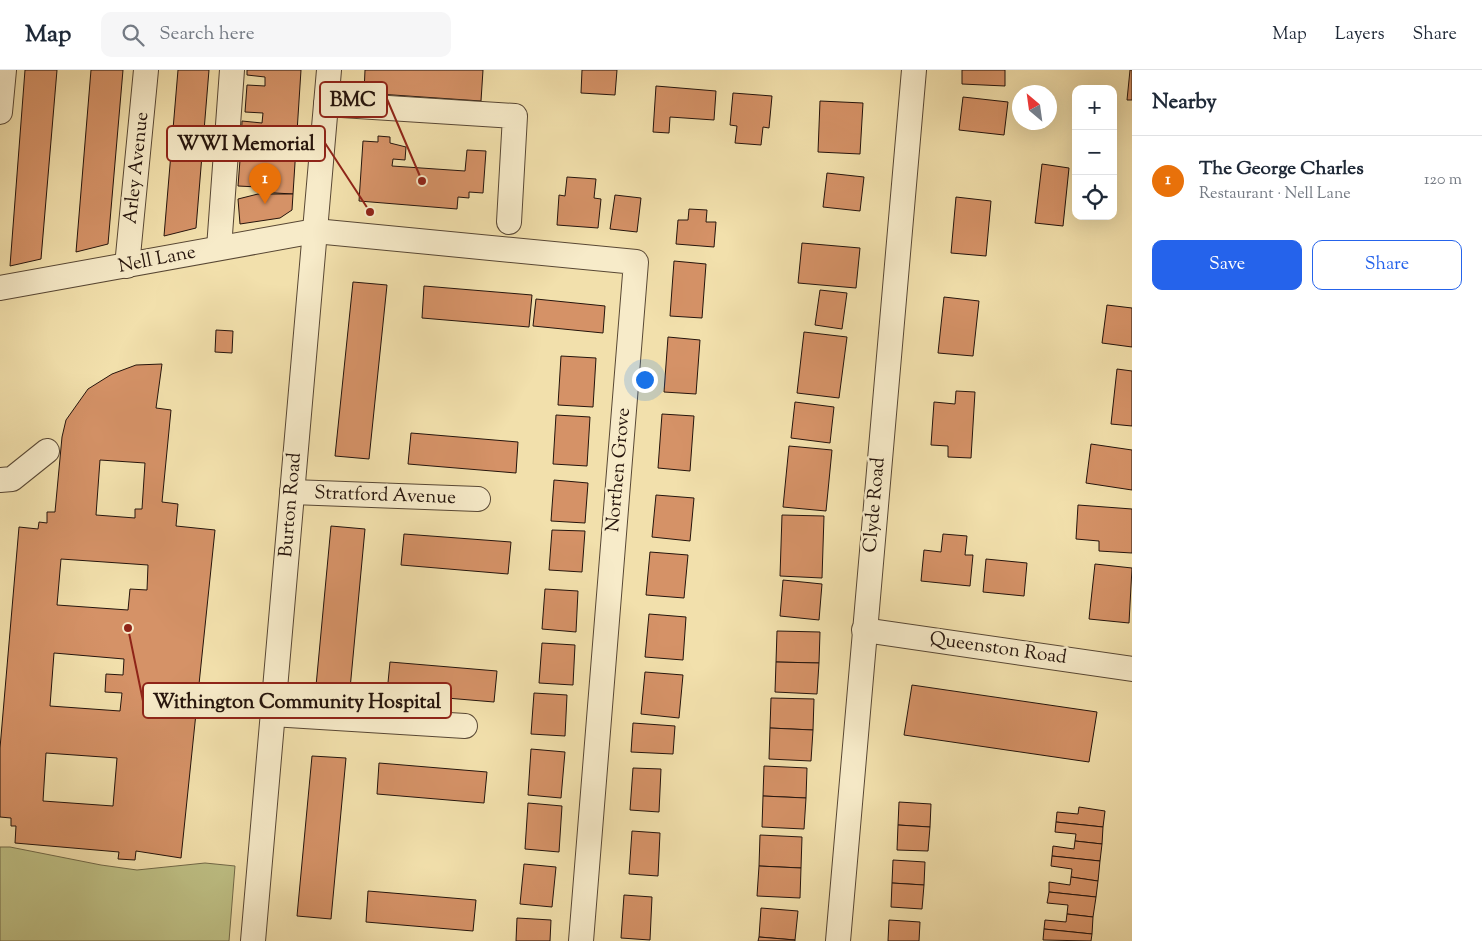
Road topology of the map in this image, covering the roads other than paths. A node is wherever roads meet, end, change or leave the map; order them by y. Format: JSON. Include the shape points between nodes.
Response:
{"nodes":[{"id":1,"x":4,"y":70,"type":"edge"},
{"id":2,"x":146,"y":70,"type":"edge"},
{"id":3,"x":232,"y":70,"type":"edge"},
{"id":4,"x":329,"y":70,"type":"edge"},
{"id":5,"x":914,"y":70,"type":"edge"},
{"id":6,"x":326,"y":104,"type":"junction"},
{"id":7,"x":0,"y":112,"type":"edge"},
{"id":8,"x":510,"y":222,"type":"dead end"},
{"id":9,"x":314,"y":230,"type":"junction"},
{"id":10,"x":219,"y":248,"type":"junction"},
{"id":11,"x":127,"y":266,"type":"junction"},
{"id":12,"x":0,"y":288,"type":"edge"},
{"id":13,"x":47,"y":451,"type":"dead end"},
{"id":14,"x":0,"y":480,"type":"edge"},
{"id":15,"x":292,"y":492,"type":"junction"},
{"id":16,"x":478,"y":499,"type":"dead end"},
{"id":17,"x":864,"y":630,"type":"junction"},
{"id":18,"x":1132,"y":669,"type":"edge"},
{"id":19,"x":272,"y":714,"type":"junction"},
{"id":20,"x":465,"y":726,"type":"dead end"},
{"id":21,"x":253,"y":941,"type":"edge"},
{"id":22,"x":581,"y":941,"type":"edge"},
{"id":23,"x":838,"y":941,"type":"edge"}],
"edges":[{"from":1,"to":7,"type":"street"},
{"from":2,"to":11,"type":"street","name":"Arley Avenue"},
{"from":3,"to":10,"type":"street"},
{"from":4,"to":6,"type":"street","name":"Burton Road"},
{"from":5,"to":17,"type":"street","name":"Clyde Road"},
{"from":6,"to":8,"type":"street","via":[[515,116]]},
{"from":6,"to":9,"type":"street","name":"Burton Road"},
{"from":9,"to":10,"type":"street","name":"Nell Lane"},
{"from":9,"to":15,"type":"street","name":"Burton Road"},
{"from":9,"to":22,"type":"street","name":"Northen Grove","via":[[636,262]]},
{"from":10,"to":11,"type":"street","name":"Nell Lane"},
{"from":11,"to":12,"type":"street","name":"Nell Lane"},
{"from":13,"to":14,"type":"street","via":[[12,478]]},
{"from":15,"to":16,"type":"street","name":"Stratford Avenue"},
{"from":15,"to":19,"type":"street","name":"Burton Road"},
{"from":17,"to":18,"type":"street","name":"Queenston Road"},
{"from":17,"to":23,"type":"street","name":"Clyde Road"},
{"from":19,"to":20,"type":"street"},
{"from":19,"to":21,"type":"street","name":"Burton Road"}]}
